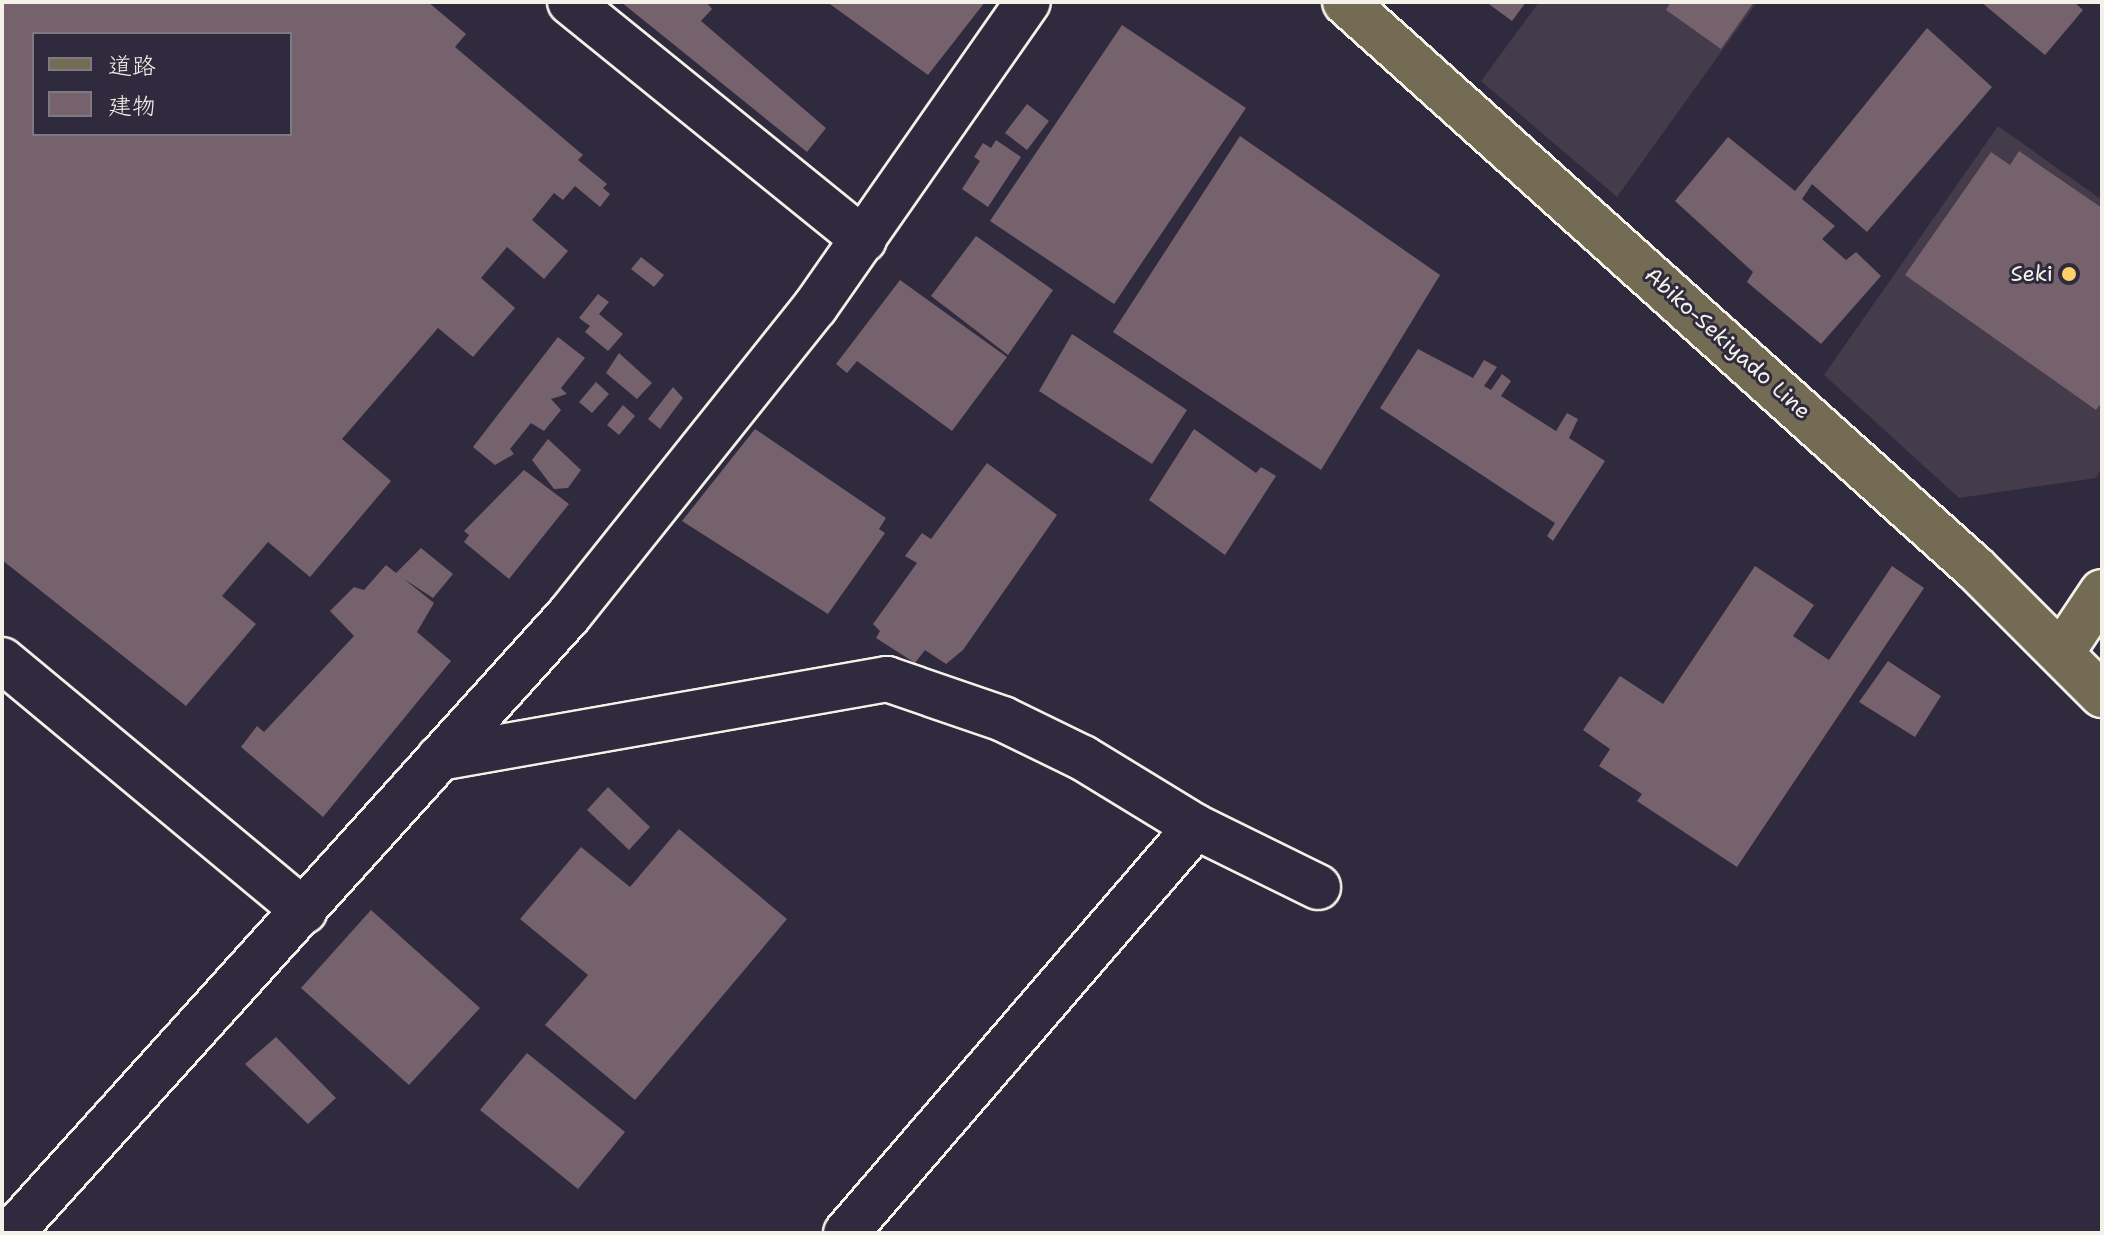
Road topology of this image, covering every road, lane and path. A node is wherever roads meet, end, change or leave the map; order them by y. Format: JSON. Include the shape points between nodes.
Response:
{"nodes":[{"id":1,"x":570,"y":2,"type":"edge"},
{"id":2,"x":1028,"y":2,"type":"edge"},
{"id":3,"x":1345,"y":2,"type":"edge"},
{"id":4,"x":864,"y":240,"type":"junction"},
{"id":5,"x":2102,"y":592,"type":"edge"},
{"id":6,"x":2062,"y":652,"type":"junction"},
{"id":7,"x":2,"y":660,"type":"edge"},
{"id":8,"x":2102,"y":695,"type":"edge"},
{"id":9,"x":439,"y":758,"type":"junction"},
{"id":10,"x":1196,"y":827,"type":"junction"},
{"id":11,"x":1318,"y":887,"type":"dead end"},
{"id":12,"x":304,"y":911,"type":"junction"},
{"id":13,"x":11,"y":1233,"type":"edge"},
{"id":14,"x":846,"y":1233,"type":"edge"}],
"edges":[{"from":1,"to":4,"type":"street"},
{"from":2,"to":4,"type":"street"},
{"from":3,"to":6,"type":"main road","name":"Abiko-Sekiyado Line","via":[[1621,246]]},
{"from":4,"to":9,"type":"street","via":[[720,431],[579,603]]},
{"from":5,"to":6,"type":"main road"},
{"from":6,"to":8,"type":"main road","name":"Abiko-Sekiyado Line"},
{"from":7,"to":12,"type":"street"},
{"from":9,"to":10,"type":"street","via":[[887,679],[1003,719],[1083,758]]},
{"from":9,"to":12,"type":"street"},
{"from":10,"to":11,"type":"street"},
{"from":10,"to":14,"type":"street"},
{"from":12,"to":13,"type":"street"}]}
